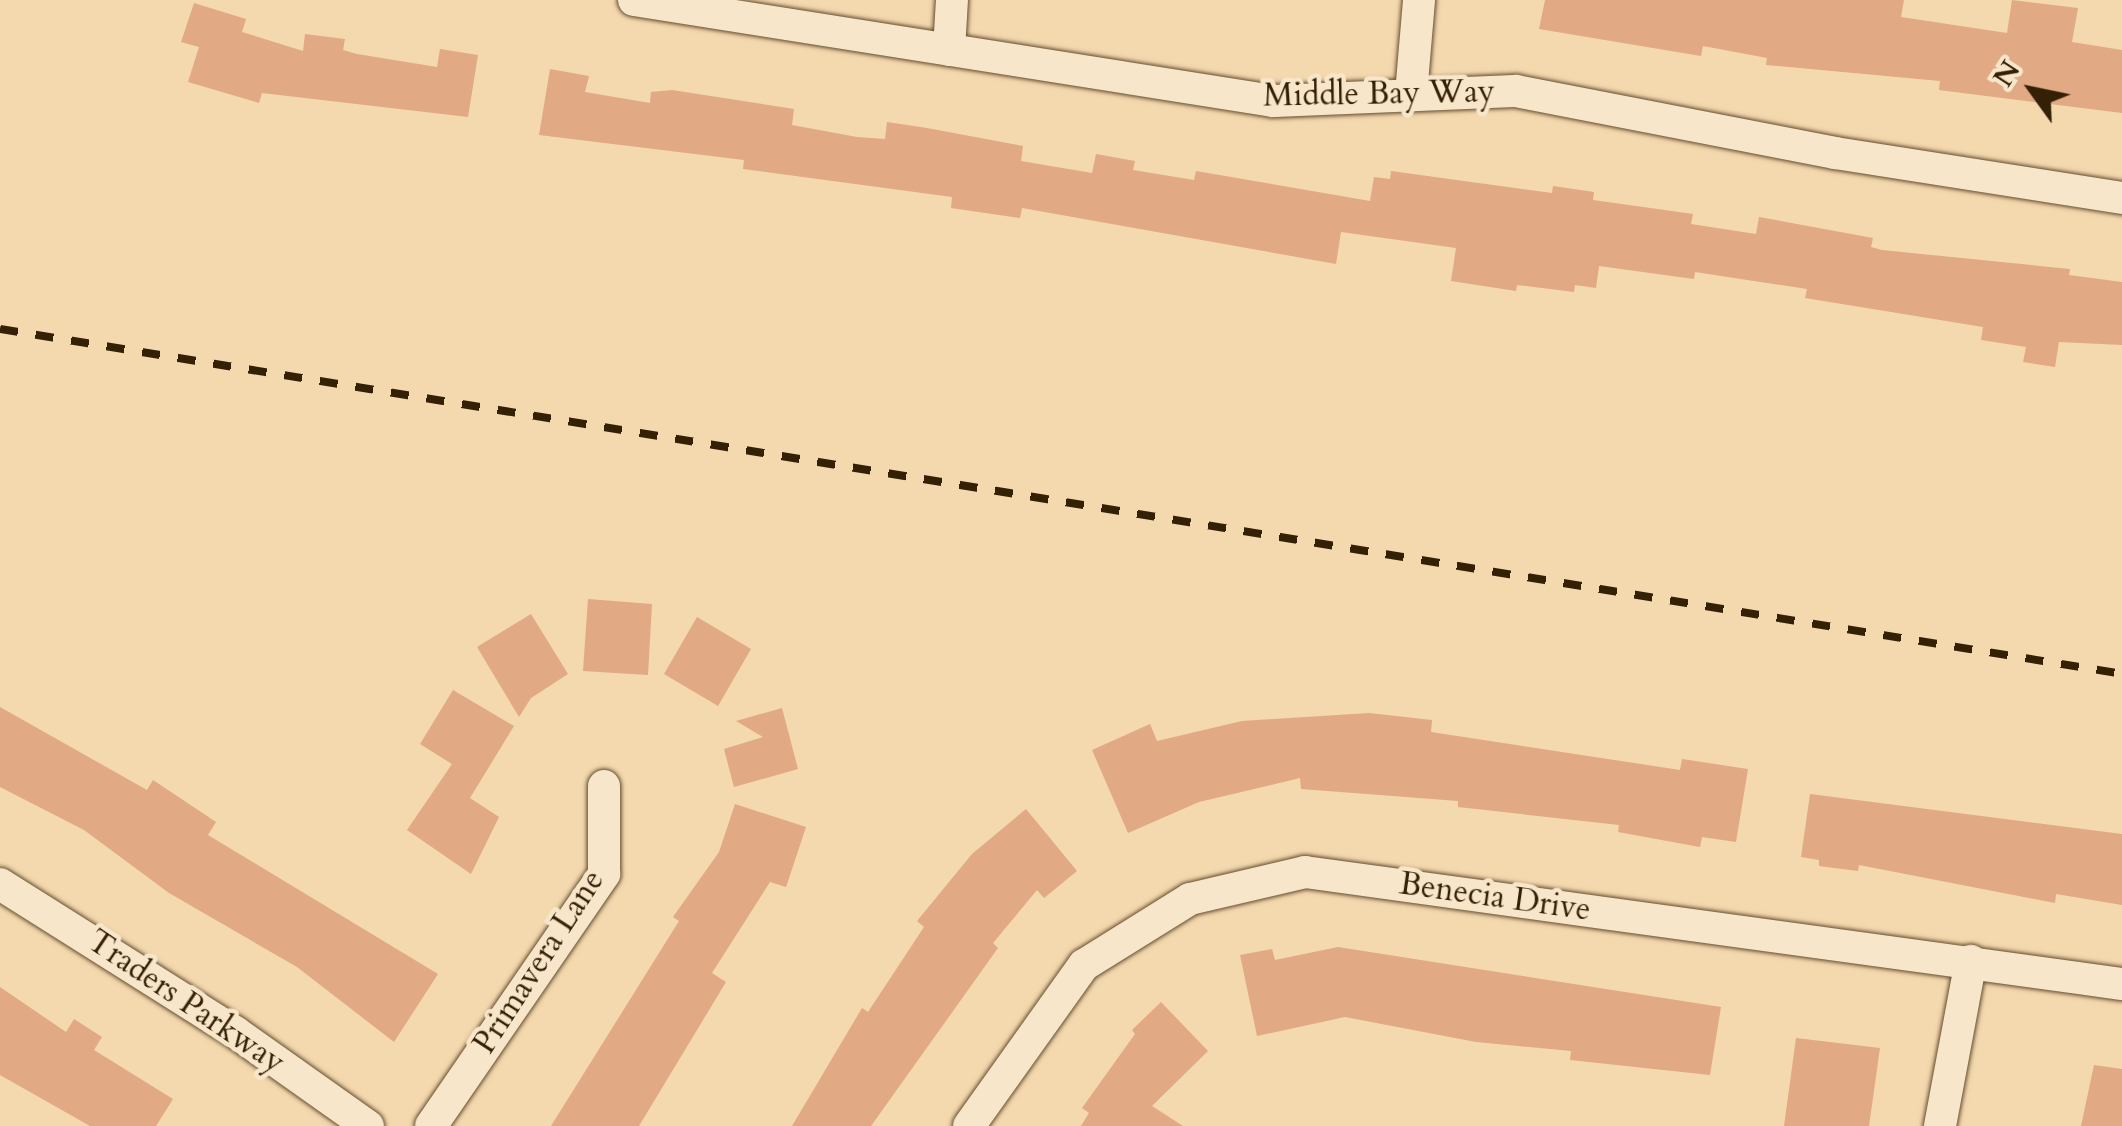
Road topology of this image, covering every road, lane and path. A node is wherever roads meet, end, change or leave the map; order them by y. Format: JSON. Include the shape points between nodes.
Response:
{"nodes":[{"id":1,"x":634,"y":0,"type":"edge"},
{"id":2,"x":952,"y":0,"type":"edge"},
{"id":3,"x":1419,"y":0,"type":"edge"},
{"id":4,"x":950,"y":50,"type":"junction"},
{"id":5,"x":1411,"y":94,"type":"junction"},
{"id":6,"x":2122,"y":198,"type":"edge"},
{"id":7,"x":604,"y":786,"type":"dead end"},
{"id":8,"x":0,"y":884,"type":"edge"},
{"id":9,"x":1971,"y":961,"type":"junction"},
{"id":10,"x":2122,"y":984,"type":"edge"},
{"id":11,"x":368,"y":1126,"type":"edge"},
{"id":12,"x":432,"y":1126,"type":"edge"},
{"id":13,"x":969,"y":1126,"type":"edge"},
{"id":14,"x":1940,"y":1126,"type":"edge"}],
"edges":[{"from":1,"to":4,"type":"street","name":"Middle Bay Way"},
{"from":2,"to":4,"type":"street"},
{"from":3,"to":5,"type":"street"},
{"from":4,"to":5,"type":"street","name":"Middle Bay Way","via":[[1273,101]]},
{"from":5,"to":6,"type":"street","name":"Middle Bay Way","via":[[1516,91],[1835,153]]},
{"from":7,"to":12,"type":"street","name":"Primavera Lane","via":[[604,874]]},
{"from":8,"to":11,"type":"street","name":"Traders Parkway","via":[[219,1022]]},
{"from":9,"to":10,"type":"street","name":"Benecia Drive"},
{"from":9,"to":13,"type":"street","name":"Benecia Drive","via":[[1305,872],[1190,898],[1084,965]]},
{"from":9,"to":14,"type":"street"}]}
